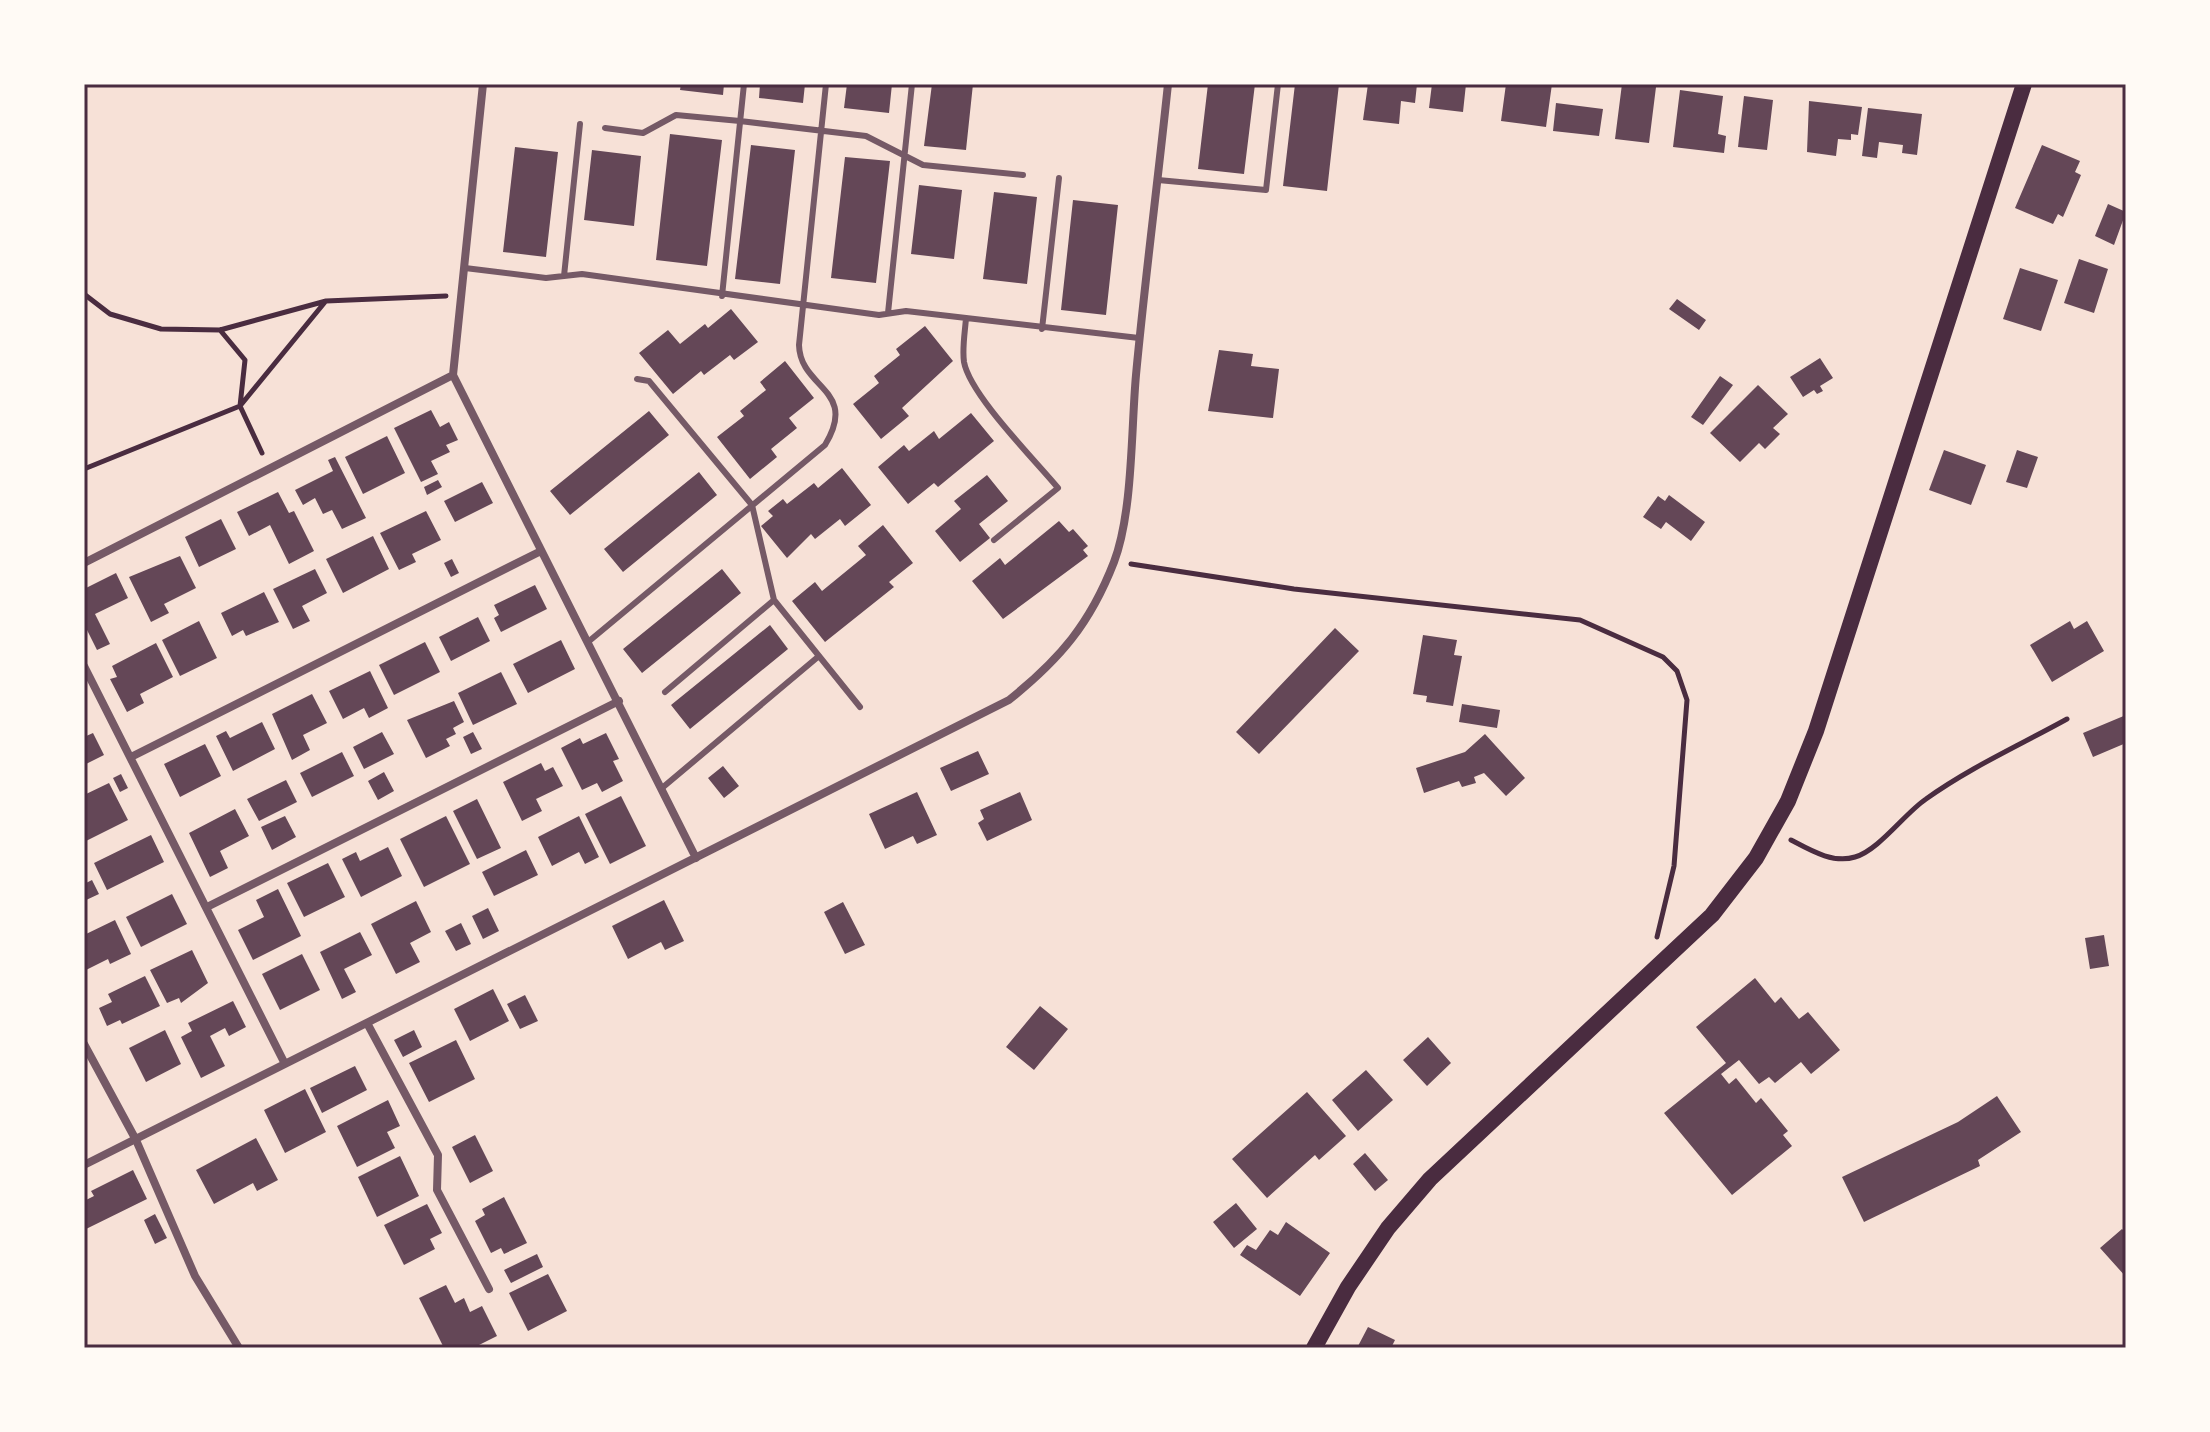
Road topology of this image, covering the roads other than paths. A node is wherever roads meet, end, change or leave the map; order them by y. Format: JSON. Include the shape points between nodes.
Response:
{"nodes":[{"id":1,"x":483,"y":84,"type":"edge"},
{"id":2,"x":744,"y":84,"type":"edge"},
{"id":3,"x":826,"y":84,"type":"edge"},
{"id":4,"x":912,"y":84,"type":"edge"},
{"id":5,"x":1168,"y":84,"type":"edge"},
{"id":6,"x":1278,"y":84,"type":"edge"},
{"id":7,"x":2024,"y":84,"type":"edge"},
{"id":8,"x":740,"y":121,"type":"junction"},
{"id":9,"x":580,"y":124,"type":"dead end"},
{"id":10,"x":605,"y":128,"type":"dead end"},
{"id":11,"x":822,"y":130,"type":"junction"},
{"id":12,"x":904,"y":157,"type":"junction"},
{"id":13,"x":1023,"y":175,"type":"dead end"},
{"id":14,"x":1059,"y":178,"type":"dead end"},
{"id":15,"x":1158,"y":180,"type":"junction"},
{"id":16,"x":465,"y":268,"type":"junction"},
{"id":17,"x":564,"y":276,"type":"junction"},
{"id":18,"x":722,"y":296,"type":"junction"},
{"id":19,"x":802,"y":305,"type":"junction"},
{"id":20,"x":888,"y":313,"type":"junction"},
{"id":21,"x":966,"y":318,"type":"junction"},
{"id":22,"x":1042,"y":329,"type":"junction"},
{"id":23,"x":1139,"y":338,"type":"junction"},
{"id":24,"x":453,"y":375,"type":"junction"},
{"id":25,"x":637,"y":379,"type":"dead end"},
{"id":26,"x":752,"y":505,"type":"junction"},
{"id":27,"x":994,"y":540,"type":"dead end"},
{"id":28,"x":541,"y":551,"type":"junction"},
{"id":29,"x":84,"y":563,"type":"edge"},
{"id":30,"x":774,"y":600,"type":"junction"},
{"id":31,"x":588,"y":642,"type":"junction"},
{"id":32,"x":819,"y":656,"type":"junction"},
{"id":33,"x":84,"y":666,"type":"edge"},
{"id":34,"x":665,"y":692,"type":"dead end"},
{"id":35,"x":619,"y":701,"type":"junction"},
{"id":36,"x":860,"y":707,"type":"dead end"},
{"id":37,"x":131,"y":757,"type":"junction"},
{"id":38,"x":662,"y":788,"type":"junction"},
{"id":39,"x":696,"y":858,"type":"junction"},
{"id":40,"x":207,"y":907,"type":"junction"},
{"id":41,"x":367,"y":1023,"type":"junction"},
{"id":42,"x":84,"y":1044,"type":"edge"},
{"id":43,"x":285,"y":1064,"type":"junction"},
{"id":44,"x":136,"y":1140,"type":"junction"},
{"id":45,"x":84,"y":1165,"type":"edge"},
{"id":46,"x":489,"y":1289,"type":"dead end"},
{"id":47,"x":239,"y":1348,"type":"edge"},
{"id":48,"x":1314,"y":1348,"type":"edge"}],
"edges":[{"from":1,"to":16,"type":"street"},
{"from":2,"to":8,"type":"lane"},
{"from":3,"to":11,"type":"lane"},
{"from":4,"to":12,"type":"lane"},
{"from":5,"to":15,"type":"street"},
{"from":6,"to":15,"type":"lane","via":[[1266,190]]},
{"from":7,"to":48,"type":"main road","via":[[1816,731],[1772,830],[1712,915],[1430,1179],[1388,1228]]},
{"from":8,"to":10,"type":"lane","via":[[676,115],[643,133]]},
{"from":8,"to":11,"type":"lane"},
{"from":8,"to":18,"type":"lane"},
{"from":9,"to":17,"type":"lane"},
{"from":11,"to":12,"type":"lane","via":[[866,136]]},
{"from":11,"to":19,"type":"lane"},
{"from":12,"to":13,"type":"lane","via":[[923,165]]},
{"from":12,"to":20,"type":"lane"},
{"from":14,"to":22,"type":"lane"},
{"from":15,"to":23,"type":"street"},
{"from":16,"to":17,"type":"lane"},
{"from":16,"to":24,"type":"street"},
{"from":17,"to":18,"type":"lane","via":[[582,274]]},
{"from":18,"to":19,"type":"lane"},
{"from":19,"to":20,"type":"lane"},
{"from":19,"to":26,"type":"lane","via":[[799,352],[832,397],[837,421],[825,445]]},
{"from":20,"to":21,"type":"lane"},
{"from":21,"to":22,"type":"lane"},
{"from":21,"to":27,"type":"lane","via":[[967,371],[996,415],[1058,488]]},
{"from":22,"to":23,"type":"lane"},
{"from":23,"to":39,"type":"street","via":[[1123,528],[1115,560],[1087,621],[1054,664],[1009,700]]},
{"from":24,"to":28,"type":"street"},
{"from":24,"to":29,"type":"street"},
{"from":25,"to":26,"type":"lane","via":[[649,381]]},
{"from":26,"to":30,"type":"lane"},
{"from":26,"to":31,"type":"lane"},
{"from":28,"to":31,"type":"street"},
{"from":28,"to":37,"type":"street"},
{"from":30,"to":32,"type":"lane"},
{"from":30,"to":34,"type":"lane"},
{"from":31,"to":35,"type":"street"},
{"from":32,"to":36,"type":"lane"},
{"from":32,"to":38,"type":"lane"},
{"from":33,"to":37,"type":"street"},
{"from":35,"to":38,"type":"street"},
{"from":35,"to":40,"type":"street"},
{"from":37,"to":40,"type":"street"},
{"from":38,"to":39,"type":"street"},
{"from":39,"to":41,"type":"street"},
{"from":40,"to":43,"type":"street"},
{"from":41,"to":43,"type":"street"},
{"from":41,"to":46,"type":"street","via":[[438,1155],[437,1190]]},
{"from":42,"to":44,"type":"street"},
{"from":43,"to":44,"type":"street"},
{"from":44,"to":45,"type":"street"},
{"from":44,"to":47,"type":"street","via":[[195,1276]]}]}
